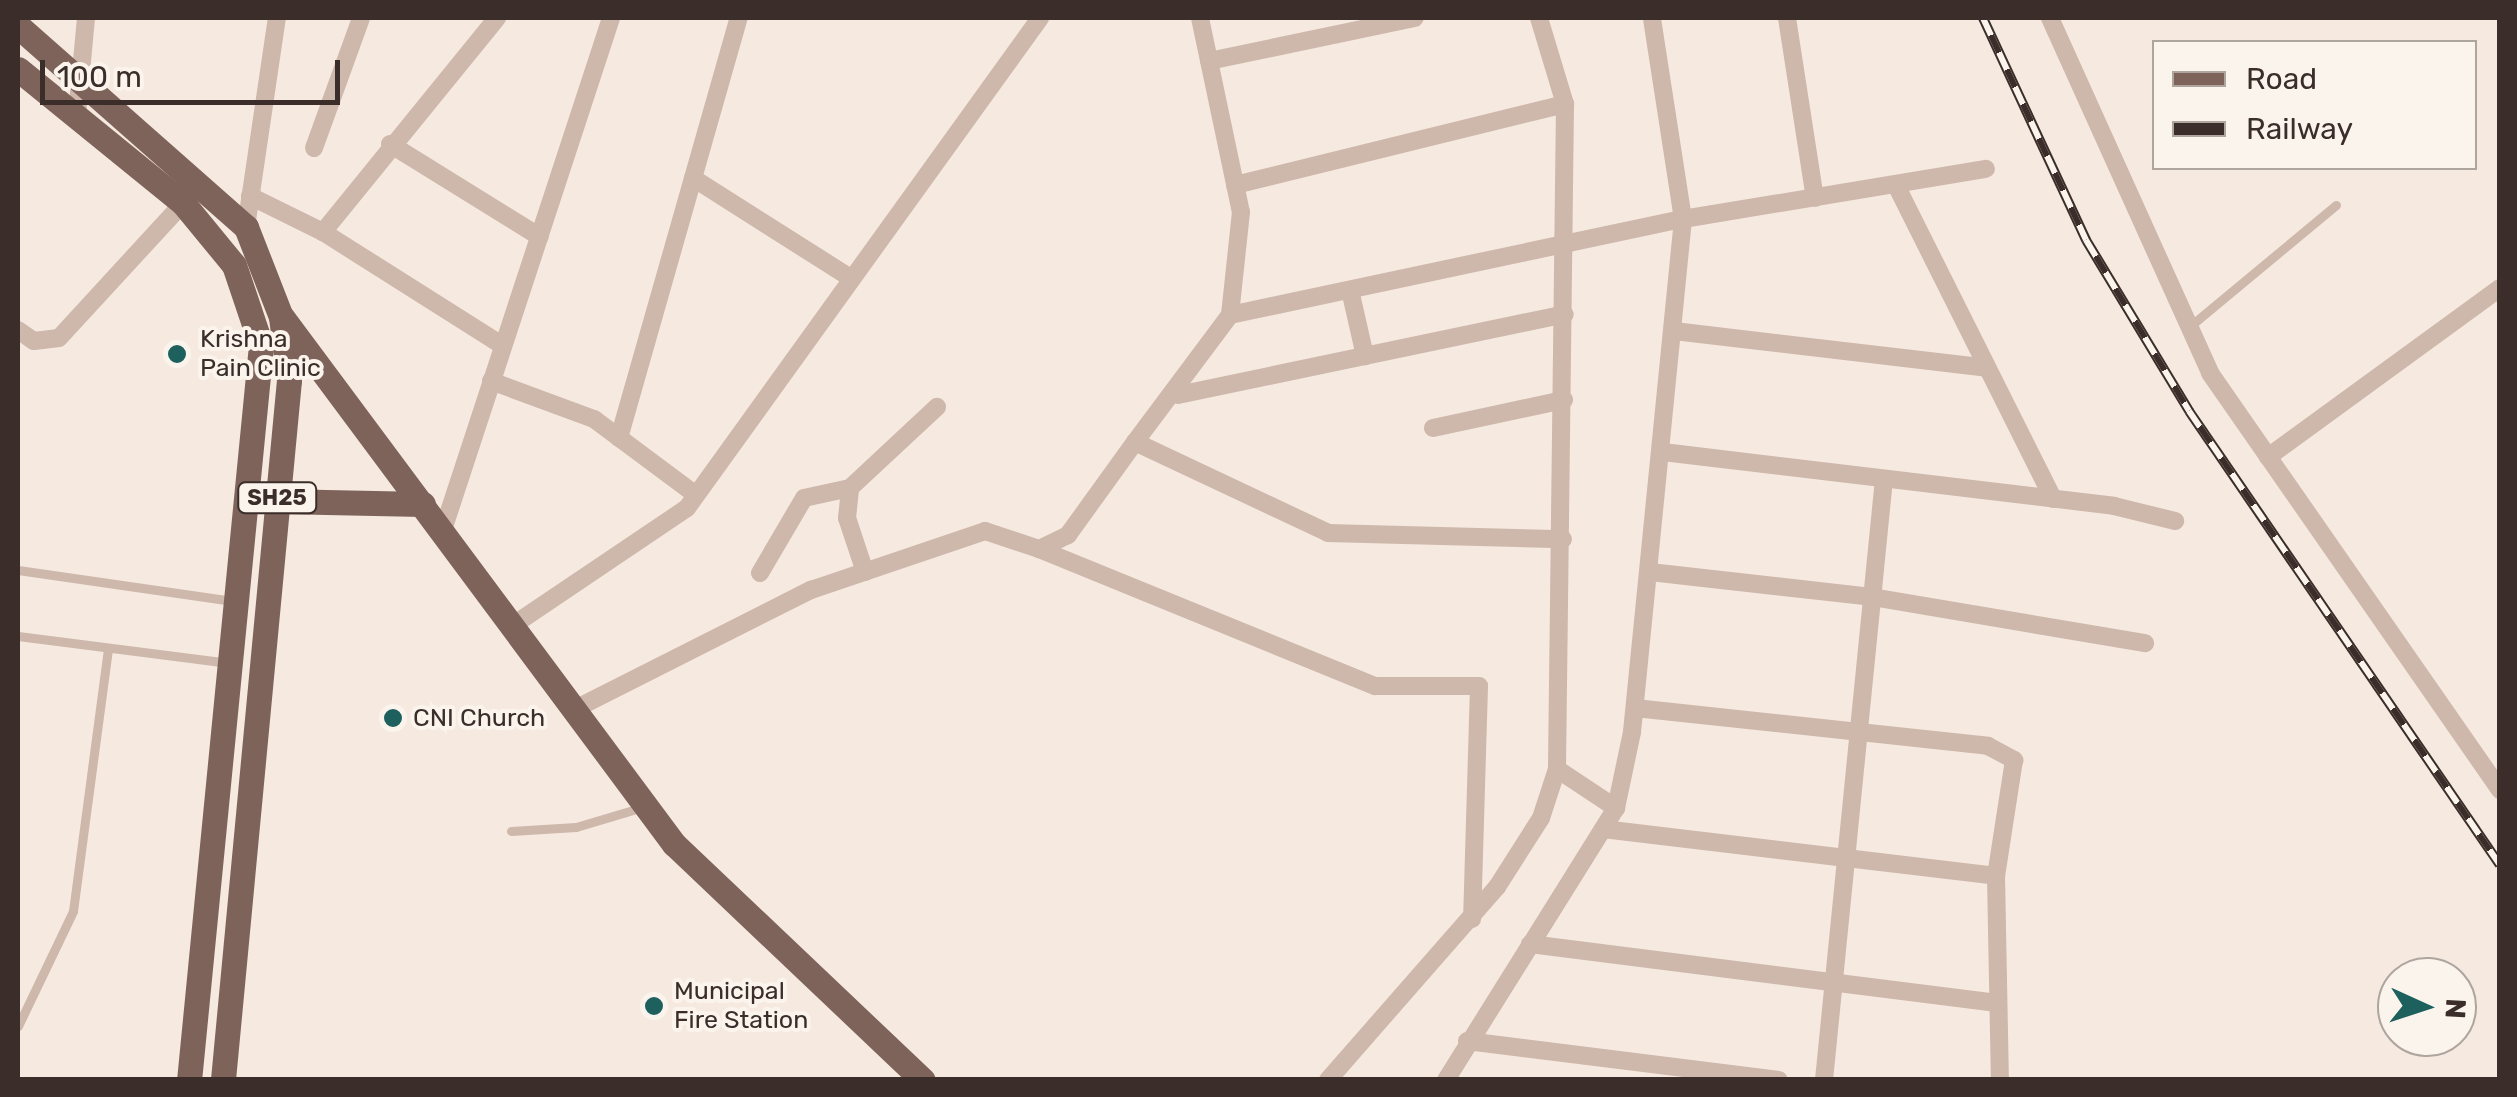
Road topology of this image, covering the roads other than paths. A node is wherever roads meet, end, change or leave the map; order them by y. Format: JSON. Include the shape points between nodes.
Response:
{"nodes":[{"id":1,"x":86,"y":18,"type":"edge"},
{"id":2,"x":277,"y":18,"type":"edge"},
{"id":3,"x":361,"y":18,"type":"edge"},
{"id":4,"x":497,"y":18,"type":"edge"},
{"id":5,"x":610,"y":18,"type":"edge"},
{"id":6,"x":738,"y":18,"type":"edge"},
{"id":7,"x":1040,"y":18,"type":"edge"},
{"id":8,"x":1200,"y":18,"type":"edge"},
{"id":9,"x":1415,"y":18,"type":"edge"},
{"id":10,"x":1538,"y":18,"type":"edge"},
{"id":11,"x":1652,"y":18,"type":"edge"},
{"id":12,"x":1787,"y":18,"type":"edge"},
{"id":13,"x":2050,"y":18,"type":"edge"},
{"id":14,"x":18,"y":26,"type":"edge"},
{"id":15,"x":1208,"y":60,"type":"junction"},
{"id":16,"x":18,"y":69,"type":"edge"},
{"id":17,"x":85,"y":79,"type":"junction"},
{"id":18,"x":1566,"y":104,"type":"junction"},
{"id":19,"x":77,"y":115,"type":"junction"},
{"id":20,"x":390,"y":144,"type":"junction"},
{"id":21,"x":314,"y":148,"type":"dead end"},
{"id":22,"x":1986,"y":170,"type":"dead end"},
{"id":23,"x":693,"y":178,"type":"junction"},
{"id":24,"x":1235,"y":185,"type":"junction"},
{"id":25,"x":1896,"y":185,"type":"junction"},
{"id":26,"x":250,"y":196,"type":"junction"},
{"id":27,"x":1815,"y":198,"type":"junction"},
{"id":28,"x":184,"y":203,"type":"junction"},
{"id":29,"x":2336,"y":204,"type":"dead end"},
{"id":30,"x":1683,"y":219,"type":"junction"},
{"id":31,"x":246,"y":227,"type":"junction"},
{"id":32,"x":322,"y":232,"type":"junction"},
{"id":33,"x":540,"y":237,"type":"junction"},
{"id":34,"x":1566,"y":244,"type":"junction"},
{"id":35,"x":852,"y":279,"type":"junction"},
{"id":36,"x":2500,"y":288,"type":"edge"},
{"id":37,"x":1350,"y":290,"type":"junction"},
{"id":38,"x":252,"y":298,"type":"junction"},
{"id":39,"x":1565,"y":314,"type":"junction"},
{"id":40,"x":1230,"y":315,"type":"junction"},
{"id":41,"x":281,"y":317,"type":"junction"},
{"id":42,"x":2189,"y":327,"type":"junction"},
{"id":43,"x":18,"y":330,"type":"edge"},
{"id":44,"x":1674,"y":331,"type":"junction"},
{"id":45,"x":503,"y":346,"type":"junction"},
{"id":46,"x":1365,"y":356,"type":"junction"},
{"id":47,"x":1988,"y":368,"type":"junction"},
{"id":48,"x":492,"y":382,"type":"junction"},
{"id":49,"x":1178,"y":395,"type":"junction"},
{"id":50,"x":1564,"y":400,"type":"junction"},
{"id":51,"x":937,"y":407,"type":"dead end"},
{"id":52,"x":1433,"y":428,"type":"dead end"},
{"id":53,"x":619,"y":438,"type":"junction"},
{"id":54,"x":1135,"y":442,"type":"junction"},
{"id":55,"x":1663,"y":452,"type":"junction"},
{"id":56,"x":2268,"y":456,"type":"junction"},
{"id":57,"x":1884,"y":479,"type":"junction"},
{"id":58,"x":850,"y":488,"type":"junction"},
{"id":59,"x":696,"y":495,"type":"junction"},
{"id":60,"x":2053,"y":498,"type":"junction"},
{"id":61,"x":277,"y":501,"type":"junction"},
{"id":62,"x":423,"y":504,"type":"junction"},
{"id":63,"x":2175,"y":521,"type":"dead end"},
{"id":64,"x":442,"y":530,"type":"junction"},
{"id":65,"x":1562,"y":539,"type":"junction"},
{"id":66,"x":1039,"y":549,"type":"junction"},
{"id":67,"x":18,"y":570,"type":"edge"},
{"id":68,"x":865,"y":572,"type":"junction"},
{"id":69,"x":1650,"y":572,"type":"junction"},
{"id":70,"x":760,"y":573,"type":"dead end"},
{"id":71,"x":1872,"y":596,"type":"junction"},
{"id":72,"x":238,"y":602,"type":"junction"},
{"id":73,"x":512,"y":626,"type":"junction"},
{"id":74,"x":18,"y":636,"type":"edge"},
{"id":75,"x":2145,"y":643,"type":"dead end"},
{"id":76,"x":108,"y":648,"type":"junction"},
{"id":77,"x":232,"y":664,"type":"junction"},
{"id":78,"x":1634,"y":708,"type":"junction"},
{"id":79,"x":573,"y":710,"type":"junction"},
{"id":80,"x":1857,"y":731,"type":"junction"},
{"id":81,"x":1557,"y":769,"type":"junction"},
{"id":82,"x":2500,"y":790,"type":"edge"},
{"id":83,"x":646,"y":806,"type":"junction"},
{"id":84,"x":1616,"y":808,"type":"junction"},
{"id":85,"x":1603,"y":828,"type":"junction"},
{"id":86,"x":511,"y":832,"type":"dead end"},
{"id":87,"x":1850,"y":862,"type":"junction"},
{"id":88,"x":1996,"y":876,"type":"junction"},
{"id":89,"x":1472,"y":919,"type":"junction"},
{"id":90,"x":1530,"y":944,"type":"junction"},
{"id":91,"x":1836,"y":986,"type":"junction"},
{"id":92,"x":1997,"y":1003,"type":"junction"},
{"id":93,"x":18,"y":1026,"type":"edge"},
{"id":94,"x":1467,"y":1042,"type":"junction"},
{"id":95,"x":189,"y":1080,"type":"edge"},
{"id":96,"x":223,"y":1080,"type":"edge"},
{"id":97,"x":924,"y":1080,"type":"edge"},
{"id":98,"x":1328,"y":1080,"type":"edge"},
{"id":99,"x":1446,"y":1080,"type":"edge"},
{"id":100,"x":1779,"y":1080,"type":"edge"},
{"id":101,"x":1824,"y":1080,"type":"edge"},
{"id":102,"x":2000,"y":1080,"type":"edge"}],
"edges":[{"from":1,"to":17,"type":"street"},
{"from":2,"to":26,"type":"street"},
{"from":3,"to":21,"type":"street"},
{"from":4,"to":20,"type":"street"},
{"from":5,"to":33,"type":"street"},
{"from":6,"to":23,"type":"street"},
{"from":7,"to":35,"type":"street"},
{"from":8,"to":15,"type":"street"},
{"from":9,"to":15,"type":"street"},
{"from":10,"to":18,"type":"street"},
{"from":11,"to":30,"type":"street"},
{"from":12,"to":27,"type":"street"},
{"from":13,"to":42,"type":"street"},
{"from":14,"to":17,"type":"main road","number":"SH25"},
{"from":15,"to":24,"type":"street"},
{"from":16,"to":19,"type":"main road","number":"SH25"},
{"from":17,"to":19,"type":"street"},
{"from":17,"to":31,"type":"main road","number":"SH25"},
{"from":18,"to":24,"type":"street"},
{"from":18,"to":34,"type":"street"},
{"from":19,"to":28,"type":"main road","number":"SH25"},
{"from":20,"to":32,"type":"street"},
{"from":20,"to":33,"type":"street"},
{"from":22,"to":25,"type":"street"},
{"from":23,"to":35,"type":"street"},
{"from":23,"to":53,"type":"street"},
{"from":24,"to":40,"type":"street","via":[[1241,212]]},
{"from":25,"to":27,"type":"street"},
{"from":25,"to":47,"type":"street"},
{"from":26,"to":31,"type":"street"},
{"from":26,"to":32,"type":"street"},
{"from":27,"to":30,"type":"street"},
{"from":28,"to":38,"type":"main road","number":"SH25"},
{"from":28,"to":43,"type":"street","via":[[58,338],[34,341]]},
{"from":29,"to":42,"type":"lane"},
{"from":30,"to":34,"type":"street"},
{"from":30,"to":44,"type":"street"},
{"from":31,"to":41,"type":"main road","number":"SH25"},
{"from":32,"to":45,"type":"street"},
{"from":33,"to":45,"type":"street"},
{"from":34,"to":37,"type":"street"},
{"from":34,"to":39,"type":"street"},
{"from":35,"to":59,"type":"street"},
{"from":36,"to":56,"type":"street"},
{"from":37,"to":40,"type":"street"},
{"from":37,"to":46,"type":"street"},
{"from":38,"to":41,"type":"main road","number":"SH25"},
{"from":38,"to":72,"type":"main road","via":[[262,373]]},
{"from":39,"to":46,"type":"street"},
{"from":39,"to":50,"type":"street"},
{"from":40,"to":49,"type":"street"},
{"from":41,"to":61,"type":"main road","number":"SH25","via":[[288,380]]},
{"from":41,"to":62,"type":"main road","number":"SH25"},
{"from":42,"to":56,"type":"street"},
{"from":44,"to":47,"type":"street"},
{"from":44,"to":55,"type":"street"},
{"from":45,"to":48,"type":"street"},
{"from":46,"to":49,"type":"street"},
{"from":47,"to":60,"type":"street"},
{"from":48,"to":53,"type":"street","via":[[594,419]]},
{"from":48,"to":64,"type":"street"},
{"from":49,"to":54,"type":"street"},
{"from":50,"to":52,"type":"street"},
{"from":50,"to":65,"type":"street"},
{"from":51,"to":58,"type":"street"},
{"from":53,"to":59,"type":"street"},
{"from":54,"to":65,"type":"street","via":[[1328,533]]},
{"from":54,"to":66,"type":"street","via":[[1068,535]]},
{"from":55,"to":57,"type":"street"},
{"from":55,"to":69,"type":"street"},
{"from":56,"to":82,"type":"street"},
{"from":57,"to":60,"type":"street"},
{"from":57,"to":71,"type":"street"},
{"from":58,"to":68,"type":"street","via":[[847,518]]},
{"from":58,"to":70,"type":"street","via":[[804,498]]},
{"from":59,"to":73,"type":"street"},
{"from":60,"to":63,"type":"street"},
{"from":61,"to":62,"type":"main road"},
{"from":61,"to":96,"type":"main road","number":"SH25"},
{"from":62,"to":64,"type":"main road","number":"SH25"},
{"from":64,"to":73,"type":"main road","number":"SH25"},
{"from":65,"to":81,"type":"street"},
{"from":66,"to":68,"type":"street","via":[[986,531]]},
{"from":66,"to":89,"type":"street","via":[[1375,686],[1478,686]]},
{"from":67,"to":72,"type":"lane"},
{"from":68,"to":79,"type":"street"},
{"from":69,"to":71,"type":"street"},
{"from":69,"to":78,"type":"street"},
{"from":71,"to":75,"type":"street"},
{"from":71,"to":80,"type":"street"},
{"from":72,"to":77,"type":"main road"},
{"from":73,"to":79,"type":"main road","number":"SH25"},
{"from":74,"to":76,"type":"lane"},
{"from":76,"to":77,"type":"lane"},
{"from":76,"to":93,"type":"lane","via":[[73,911]]},
{"from":77,"to":95,"type":"main road"},
{"from":78,"to":80,"type":"street"},
{"from":78,"to":84,"type":"street"},
{"from":79,"to":83,"type":"main road","number":"SH25"},
{"from":80,"to":87,"type":"street"},
{"from":80,"to":88,"type":"street","via":[[1988,746],[2014,760]]},
{"from":81,"to":84,"type":"street"},
{"from":81,"to":89,"type":"street","via":[[1541,818]]},
{"from":83,"to":86,"type":"lane","via":[[576,828]]},
{"from":83,"to":97,"type":"main road","number":"SH25","via":[[674,844]]},
{"from":84,"to":85,"type":"street"},
{"from":85,"to":87,"type":"street"},
{"from":85,"to":90,"type":"street"},
{"from":87,"to":88,"type":"street"},
{"from":87,"to":91,"type":"street"},
{"from":88,"to":92,"type":"street"},
{"from":89,"to":98,"type":"street"},
{"from":90,"to":91,"type":"street"},
{"from":90,"to":94,"type":"street"},
{"from":91,"to":92,"type":"street"},
{"from":91,"to":101,"type":"street"},
{"from":92,"to":102,"type":"street"},
{"from":94,"to":99,"type":"street"},
{"from":94,"to":100,"type":"street"}]}
